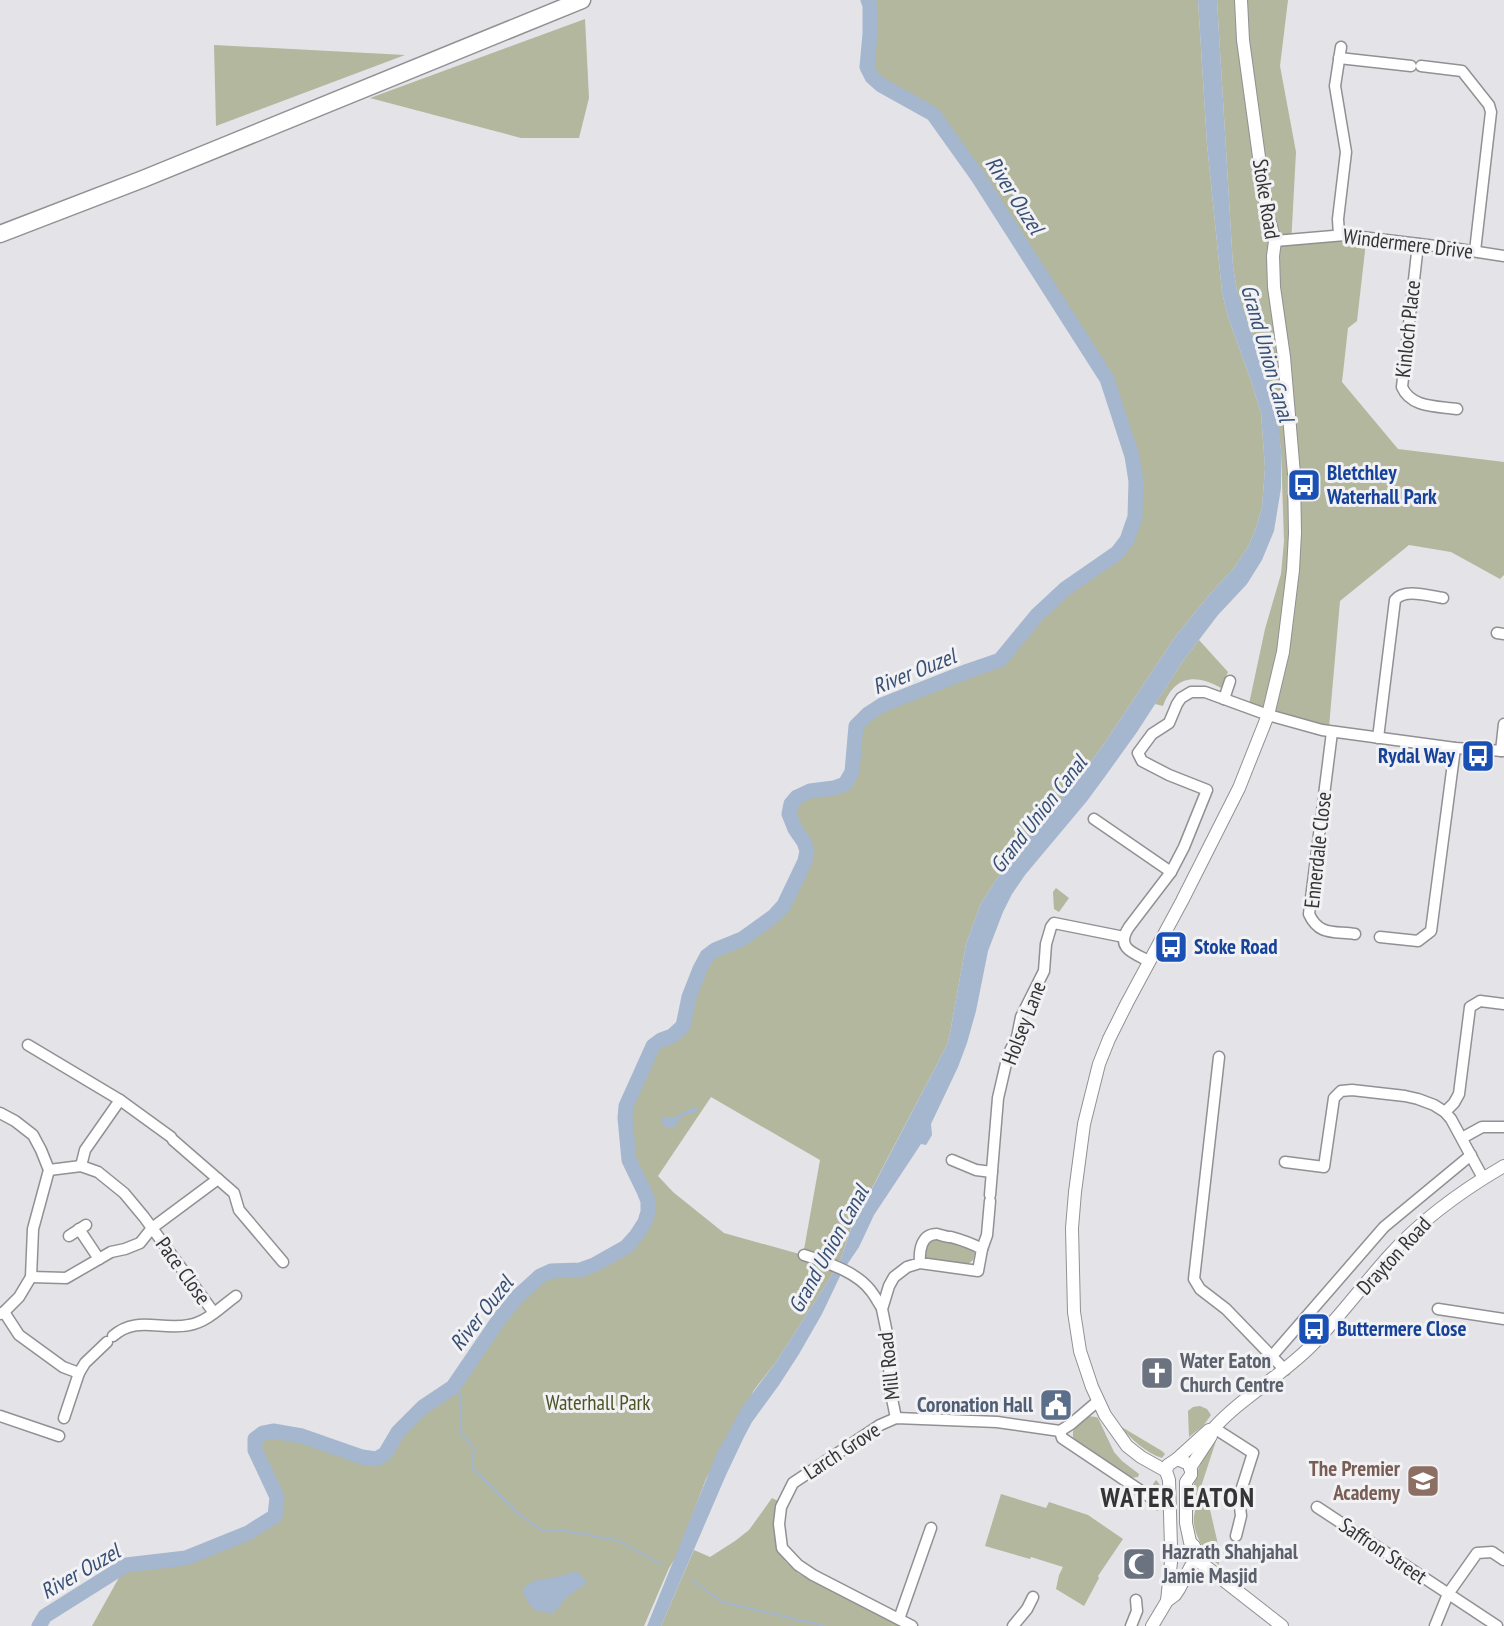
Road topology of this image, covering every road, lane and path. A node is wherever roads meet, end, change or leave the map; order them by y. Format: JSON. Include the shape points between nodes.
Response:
{"nodes":[{"id":1,"x":582,"y":0,"type":"edge"},
{"id":2,"x":1241,"y":0,"type":"edge"},
{"id":3,"x":0,"y":234,"type":"edge"},
{"id":4,"x":1339,"y":235,"type":"junction"},
{"id":5,"x":1275,"y":241,"type":"junction"},
{"id":6,"x":1418,"y":244,"type":"junction"},
{"id":7,"x":1475,"y":251,"type":"junction"},
{"id":8,"x":1504,"y":256,"type":"edge"},
{"id":9,"x":1457,"y":409,"type":"dead end"},
{"id":10,"x":1443,"y":598,"type":"dead end"},
{"id":11,"x":1230,"y":681,"type":"dead end"},
{"id":12,"x":1224,"y":699,"type":"junction"},
{"id":13,"x":1269,"y":715,"type":"junction"},
{"id":14,"x":1504,"y":724,"type":"edge"},
{"id":15,"x":1332,"y":732,"type":"junction"},
{"id":16,"x":1378,"y":738,"type":"junction"},
{"id":17,"x":1455,"y":748,"type":"junction"},
{"id":18,"x":1502,"y":751,"type":"edge"},
{"id":19,"x":1094,"y":819,"type":"dead end"},
{"id":20,"x":1171,"y":872,"type":"junction"},
{"id":21,"x":1355,"y":934,"type":"dead end"},
{"id":22,"x":1124,"y":937,"type":"junction"},
{"id":23,"x":1380,"y":937,"type":"dead end"},
{"id":24,"x":1149,"y":962,"type":"junction"},
{"id":25,"x":1504,"y":1004,"type":"edge"},
{"id":26,"x":28,"y":1045,"type":"dead end"},
{"id":27,"x":1220,"y":1057,"type":"dead end"},
{"id":28,"x":120,"y":1100,"type":"junction"},
{"id":29,"x":1444,"y":1112,"type":"junction"},
{"id":30,"x":0,"y":1113,"type":"edge"},
{"id":31,"x":1504,"y":1128,"type":"edge"},
{"id":32,"x":1462,"y":1138,"type":"junction"},
{"id":33,"x":1471,"y":1155,"type":"junction"},
{"id":34,"x":952,"y":1160,"type":"dead end"},
{"id":35,"x":1285,"y":1162,"type":"dead end"},
{"id":36,"x":81,"y":1166,"type":"junction"},
{"id":37,"x":1504,"y":1166,"type":"edge"},
{"id":38,"x":49,"y":1170,"type":"junction"},
{"id":39,"x":992,"y":1172,"type":"junction"},
{"id":40,"x":1483,"y":1178,"type":"junction"},
{"id":41,"x":218,"y":1179,"type":"junction"},
{"id":42,"x":152,"y":1228,"type":"junction"},
{"id":43,"x":69,"y":1236,"type":"dead end"},
{"id":44,"x":982,"y":1249,"type":"junction"},
{"id":45,"x":804,"y":1255,"type":"dead end"},
{"id":46,"x":99,"y":1259,"type":"junction"},
{"id":47,"x":283,"y":1262,"type":"dead end"},
{"id":48,"x":920,"y":1263,"type":"junction"},
{"id":49,"x":31,"y":1277,"type":"junction"},
{"id":50,"x":236,"y":1296,"type":"dead end"},
{"id":51,"x":882,"y":1308,"type":"junction"},
{"id":52,"x":1438,"y":1309,"type":"dead end"},
{"id":53,"x":2,"y":1313,"type":"edge"},
{"id":54,"x":214,"y":1313,"type":"junction"},
{"id":55,"x":1504,"y":1319,"type":"edge"},
{"id":56,"x":1272,"y":1356,"type":"junction"},
{"id":57,"x":1285,"y":1370,"type":"junction"},
{"id":58,"x":79,"y":1373,"type":"junction"},
{"id":59,"x":1098,"y":1401,"type":"junction"},
{"id":60,"x":0,"y":1416,"type":"edge"},
{"id":61,"x":64,"y":1418,"type":"dead end"},
{"id":62,"x":896,"y":1418,"type":"junction"},
{"id":63,"x":1214,"y":1429,"type":"junction"},
{"id":64,"x":1060,"y":1431,"type":"junction"},
{"id":65,"x":59,"y":1436,"type":"dead end"},
{"id":66,"x":1177,"y":1459,"type":"junction"},
{"id":67,"x":1190,"y":1468,"type":"junction"},
{"id":68,"x":1168,"y":1476,"type":"junction"},
{"id":69,"x":1186,"y":1482,"type":"junction"},
{"id":70,"x":1150,"y":1497,"type":"dead end"},
{"id":71,"x":1317,"y":1507,"type":"dead end"},
{"id":72,"x":931,"y":1528,"type":"dead end"},
{"id":73,"x":1236,"y":1536,"type":"dead end"},
{"id":74,"x":1190,"y":1542,"type":"junction"},
{"id":75,"x":1171,"y":1547,"type":"junction"},
{"id":76,"x":1504,"y":1560,"type":"edge"},
{"id":77,"x":1171,"y":1562,"type":"junction"},
{"id":78,"x":1193,"y":1563,"type":"junction"},
{"id":79,"x":1448,"y":1594,"type":"junction"},
{"id":80,"x":1033,"y":1597,"type":"dead end"},
{"id":81,"x":1136,"y":1600,"type":"dead end"},
{"id":82,"x":1167,"y":1601,"type":"junction"},
{"id":83,"x":899,"y":1620,"type":"junction"},
{"id":84,"x":912,"y":1626,"type":"edge"},
{"id":85,"x":1013,"y":1626,"type":"edge"},
{"id":86,"x":1131,"y":1626,"type":"edge"},
{"id":87,"x":1152,"y":1626,"type":"edge"},
{"id":88,"x":1282,"y":1626,"type":"edge"},
{"id":89,"x":1435,"y":1626,"type":"edge"},
{"id":90,"x":1497,"y":1626,"type":"edge"}],
"edges":[{"from":1,"to":3,"type":"highway"},
{"from":2,"to":5,"type":"street","name":"Stoke Road","via":[[1266,208]]},
{"from":4,"to":5,"type":"street","name":"Windermere Drive"},
{"from":4,"to":6,"type":"street","name":"Windermere Drive"},
{"from":4,"to":7,"type":"street","via":[[1347,149],[1335,86],[1340,52],[1462,71],[1489,105]]},
{"from":5,"to":13,"type":"street","name":"Stoke Road","via":[[1274,286],[1286,376],[1295,533],[1283,652]]},
{"from":6,"to":7,"type":"street","name":"Windermere Drive"},
{"from":6,"to":9,"type":"street","name":"Kinloch Place","via":[[1402,387],[1416,403]]},
{"from":7,"to":8,"type":"street","name":"Windermere Drive"},
{"from":10,"to":16,"type":"street","via":[[1406,593],[1395,600]]},
{"from":11,"to":12,"type":"street"},
{"from":12,"to":13,"type":"street"},
{"from":12,"to":20,"type":"street","via":[[1205,692],[1188,693],[1177,704],[1169,723],[1152,734],[1138,753],[1142,761],[1207,790]]},
{"from":13,"to":15,"type":"street"},
{"from":13,"to":24,"type":"street","name":"Stoke Road","via":[[1224,819]]},
{"from":14,"to":18,"type":"street"},
{"from":15,"to":16,"type":"street"},
{"from":15,"to":21,"type":"street","name":"Ennerdale Close","via":[[1309,914],[1322,930]]},
{"from":16,"to":17,"type":"street"},
{"from":17,"to":18,"type":"street"},
{"from":17,"to":23,"type":"street","via":[[1431,931],[1418,941]]},
{"from":19,"to":20,"type":"street"},
{"from":20,"to":22,"type":"street"},
{"from":22,"to":24,"type":"street","via":[[1126,948]]},
{"from":22,"to":39,"type":"street","name":"Holsey Lane","via":[[1054,922],[1051,927],[1044,971],[1021,1017],[1008,1055],[998,1098]]},
{"from":24,"to":59,"type":"street","name":"Stoke Road","via":[[1099,1064],[1084,1124],[1076,1184],[1074,1312],[1083,1362]]},
{"from":25,"to":29,"type":"street","via":[[1480,1001],[1470,1007],[1459,1094]]},
{"from":26,"to":28,"type":"street"},
{"from":27,"to":56,"type":"street","via":[[1194,1279]]},
{"from":28,"to":36,"type":"street","via":[[85,1150]]},
{"from":28,"to":41,"type":"street"},
{"from":29,"to":32,"type":"street"},
{"from":29,"to":35,"type":"street","via":[[1412,1097],[1341,1091],[1333,1102],[1324,1167]]},
{"from":30,"to":38,"type":"street","via":[[33,1135]]},
{"from":31,"to":32,"type":"street","via":[[1482,1127]]},
{"from":32,"to":33,"type":"street"},
{"from":33,"to":40,"type":"street"},
{"from":33,"to":56,"type":"street","name":"Drayton Road","via":[[1384,1227]]},
{"from":34,"to":39,"type":"street"},
{"from":36,"to":38,"type":"street"},
{"from":36,"to":42,"type":"street","name":"Pace Close","via":[[98,1172],[124,1193]]},
{"from":37,"to":40,"type":"street","name":"Drayton Road"},
{"from":38,"to":49,"type":"street","via":[[33,1229]]},
{"from":39,"to":44,"type":"street","name":"Holsey Lane","via":[[987,1235]]},
{"from":40,"to":57,"type":"street","name":"Drayton Road","via":[[1415,1230],[1322,1335]]},
{"from":41,"to":42,"type":"street"},
{"from":41,"to":47,"type":"street","via":[[234,1193],[239,1210]]},
{"from":42,"to":46,"type":"street","via":[[140,1243]]},
{"from":42,"to":54,"type":"street","name":"Pace Close"},
{"from":43,"to":46,"type":"street","via":[[83,1227]]},
{"from":44,"to":48,"type":"street","via":[[978,1271]]},
{"from":44,"to":48,"type":"street","via":[[968,1241],[935,1234],[922,1244]]},
{"from":45,"to":51,"type":"street","via":[[858,1280]]},
{"from":46,"to":49,"type":"street","via":[[66,1278]]},
{"from":48,"to":51,"type":"street","name":"Mill Road","via":[[894,1277]]},
{"from":49,"to":53,"type":"street","via":[[19,1298]]},
{"from":50,"to":54,"type":"street","name":"Pace Close"},
{"from":51,"to":62,"type":"street","name":"Mill Road"},
{"from":52,"to":55,"type":"street"},
{"from":53,"to":58,"type":"street","via":[[19,1335],[63,1367]]},
{"from":54,"to":58,"type":"street","name":"Pace Close","via":[[189,1325],[133,1325],[122,1329]]},
{"from":56,"to":57,"type":"street"},
{"from":57,"to":63,"type":"street","name":"Drayton Road"},
{"from":58,"to":61,"type":"street"},
{"from":59,"to":64,"type":"street"},
{"from":59,"to":68,"type":"street","name":"Stoke Road","via":[[1127,1446]]},
{"from":60,"to":65,"type":"street"},
{"from":62,"to":64,"type":"street","name":"Mill Road","via":[[997,1422]]},
{"from":62,"to":83,"type":"street","name":"Larch Grove","via":[[793,1483],[781,1507],[779,1524],[782,1548],[798,1565]]},
{"from":63,"to":66,"type":"street","name":"Drayton Road"},
{"from":63,"to":67,"type":"street","name":"Drayton Road"},
{"from":63,"to":73,"type":"street","via":[[1253,1453],[1239,1497],[1241,1516]]},
{"from":64,"to":70,"type":"street","via":[[1062,1438]]},
{"from":66,"to":67,"type":"street"},
{"from":66,"to":68,"type":"street","via":[[1171,1462]]},
{"from":67,"to":69,"type":"street"},
{"from":68,"to":69,"type":"street","via":[[1179,1485]]},
{"from":68,"to":75,"type":"street"},
{"from":69,"to":74,"type":"street","via":[[1185,1513]]},
{"from":71,"to":79,"type":"street","name":"Saffron Street"},
{"from":72,"to":83,"type":"street"},
{"from":74,"to":75,"type":"street","via":[[1179,1541]]},
{"from":74,"to":78,"type":"street","via":[[1196,1551]]},
{"from":75,"to":77,"type":"street"},
{"from":76,"to":79,"type":"street","via":[[1492,1552],[1477,1553]]},
{"from":77,"to":78,"type":"street","via":[[1179,1568]]},
{"from":77,"to":82,"type":"street"},
{"from":78,"to":82,"type":"street","via":[[1175,1595]]},
{"from":78,"to":88,"type":"street","via":[[1204,1565]]},
{"from":79,"to":89,"type":"street","name":"Saffron Street"},
{"from":79,"to":90,"type":"street","name":"Saffron Street"},
{"from":80,"to":85,"type":"street"},
{"from":81,"to":86,"type":"street","via":[[1137,1611]]},
{"from":82,"to":87,"type":"street"},
{"from":83,"to":84,"type":"street","name":"Larch Grove"}]}
